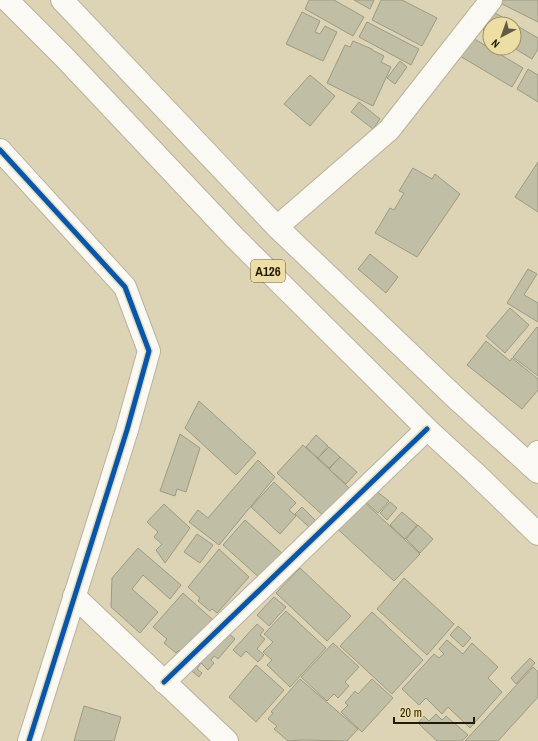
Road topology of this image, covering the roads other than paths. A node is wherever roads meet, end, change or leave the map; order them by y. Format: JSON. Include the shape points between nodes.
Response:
{"nodes":[{"id":1,"x":7,"y":0,"type":"edge"},
{"id":2,"x":62,"y":0,"type":"edge"},
{"id":3,"x":491,"y":0,"type":"edge"},
{"id":4,"x":0,"y":150,"type":"edge"},
{"id":5,"x":277,"y":227,"type":"junction"},
{"id":6,"x":427,"y":428,"type":"junction"},
{"id":7,"x":535,"y":463,"type":"edge"},
{"id":8,"x":538,"y":534,"type":"edge"},
{"id":9,"x":74,"y":596,"type":"junction"},
{"id":10,"x":164,"y":682,"type":"junction"},
{"id":11,"x":29,"y":741,"type":"edge"},
{"id":12,"x":227,"y":741,"type":"edge"}],
"edges":[{"from":1,"to":6,"type":"main road","number":"A126","via":[[234,237]]},
{"from":2,"to":5,"type":"main road","number":"A126"},
{"from":3,"to":5,"type":"main road","via":[[389,130]]},
{"from":4,"to":9,"type":"main road","via":[[125,287],[149,351],[127,430]]},
{"from":5,"to":7,"type":"main road","number":"A126","via":[[457,400]]},
{"from":6,"to":8,"type":"main road","number":"A126","via":[[476,472]]},
{"from":6,"to":10,"type":"main road"},
{"from":9,"to":10,"type":"main road"},
{"from":9,"to":11,"type":"main road"},
{"from":10,"to":12,"type":"main road"}]}
